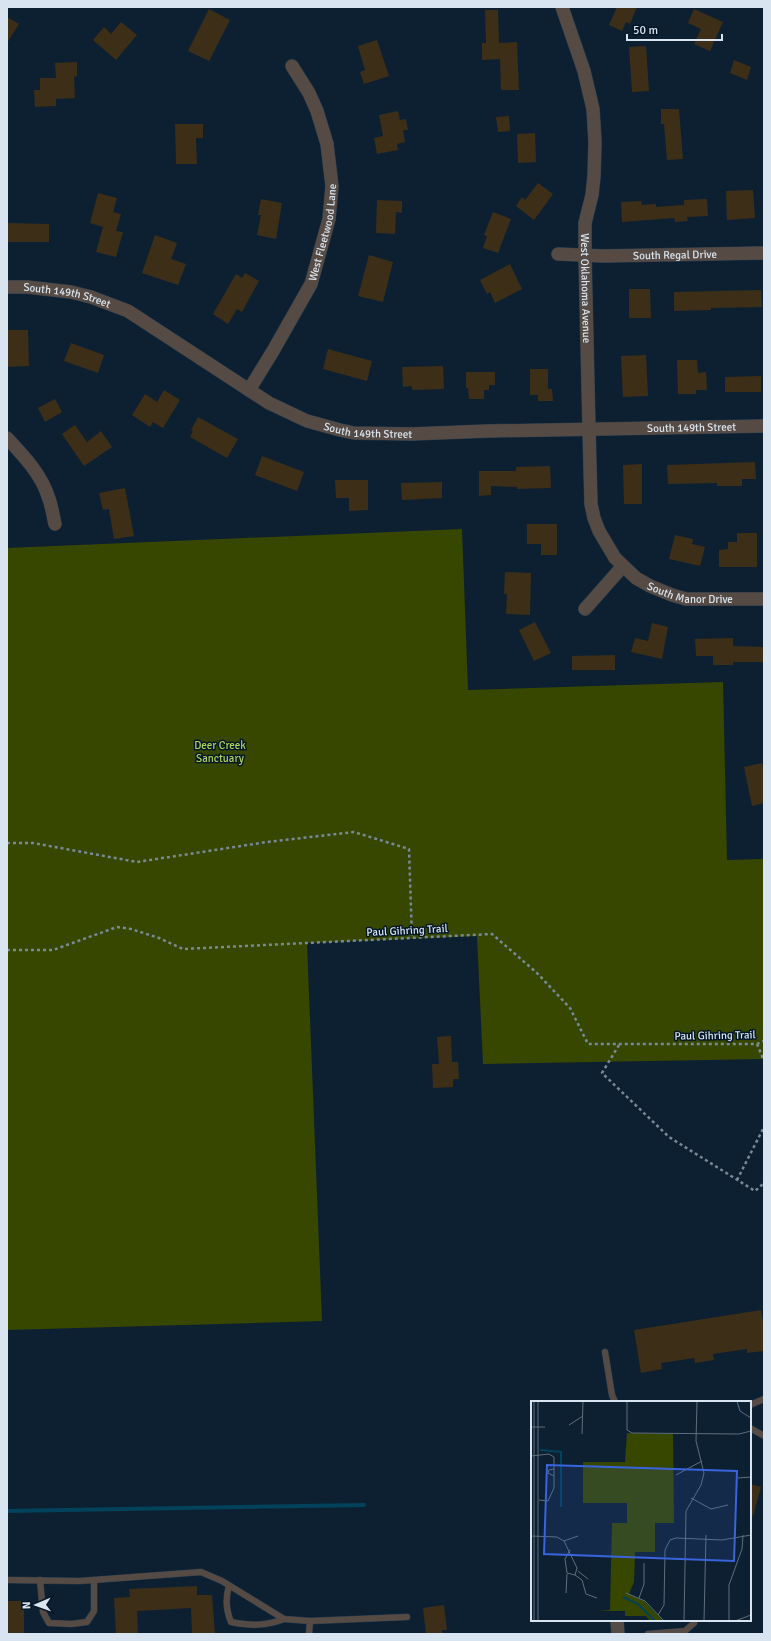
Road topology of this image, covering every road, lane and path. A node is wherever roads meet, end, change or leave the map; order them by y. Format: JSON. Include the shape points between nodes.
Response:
{"nodes":[{"id":1,"x":562,"y":7,"type":"edge"},
{"id":2,"x":292,"y":66,"type":"dead end"},
{"id":3,"x":764,"y":252,"type":"edge"},
{"id":4,"x":558,"y":254,"type":"dead end"},
{"id":5,"x":585,"y":255,"type":"junction"},
{"id":6,"x":7,"y":287,"type":"edge"},
{"id":7,"x":249,"y":390,"type":"junction"},
{"id":8,"x":764,"y":426,"type":"edge"},
{"id":9,"x":589,"y":429,"type":"junction"},
{"id":10,"x":7,"y":438,"type":"edge"},
{"id":11,"x":55,"y":524,"type":"dead end"},
{"id":12,"x":623,"y":566,"type":"junction"},
{"id":13,"x":764,"y":599,"type":"edge"},
{"id":14,"x":585,"y":609,"type":"dead end"},
{"id":15,"x":7,"y":843,"type":"edge"},
{"id":16,"x":412,"y":938,"type":"junction"},
{"id":17,"x":7,"y":950,"type":"edge"},
{"id":18,"x":764,"y":1041,"type":"edge"},
{"id":19,"x":619,"y":1044,"type":"junction"},
{"id":20,"x":757,"y":1044,"type":"junction"},
{"id":21,"x":764,"y":1061,"type":"edge"},
{"id":22,"x":764,"y":1127,"type":"edge"},
{"id":23,"x":737,"y":1180,"type":"junction"},
{"id":24,"x":764,"y":1183,"type":"edge"},
{"id":25,"x":605,"y":1352,"type":"dead end"},
{"id":26,"x":764,"y":1399,"type":"edge"},
{"id":27,"x":615,"y":1401,"type":"edge"},
{"id":28,"x":751,"y":1405,"type":"edge"},
{"id":29,"x":751,"y":1429,"type":"edge"},
{"id":30,"x":764,"y":1436,"type":"edge"},
{"id":31,"x":7,"y":1580,"type":"edge"},
{"id":32,"x":40,"y":1580,"type":"junction"},
{"id":33,"x":94,"y":1580,"type":"junction"},
{"id":34,"x":229,"y":1586,"type":"junction"},
{"id":35,"x":407,"y":1617,"type":"dead end"},
{"id":36,"x":284,"y":1619,"type":"junction"},
{"id":37,"x":310,"y":1621,"type":"junction"},
{"id":38,"x":617,"y":1621,"type":"edge"},
{"id":39,"x":694,"y":1623,"type":"dead end"},
{"id":40,"x":309,"y":1634,"type":"edge"},
{"id":41,"x":618,"y":1634,"type":"edge"},
{"id":42,"x":648,"y":1634,"type":"edge"}],
"edges":[{"from":1,"to":5,"type":"street","name":"West Oklahoma Avenue","via":[[584,71],[592,110],[594,176],[585,223]]},
{"from":2,"to":7,"type":"street","name":"West Fleetwood Lane","via":[[309,93],[327,144],[332,186],[329,218],[311,284]]},
{"from":3,"to":5,"type":"street","name":"South Regal Drive"},
{"from":4,"to":5,"type":"street","name":"South Regal Drive"},
{"from":5,"to":9,"type":"street","name":"West Oklahoma Avenue"},
{"from":6,"to":7,"type":"street","name":"South 149th Street","via":[[71,292],[128,311]]},
{"from":7,"to":9,"type":"street","name":"South 149th Street","via":[[269,403],[307,421],[354,433]]},
{"from":8,"to":9,"type":"street","name":"South 149th Street"},
{"from":9,"to":12,"type":"street","name":"West Oklahoma Avenue","via":[[591,504],[594,518],[607,545]]},
{"from":10,"to":11,"type":"street","via":[[42,481]]},
{"from":12,"to":13,"type":"street","name":"South Manor Drive","via":[[650,586],[686,599]]},
{"from":12,"to":14,"type":"street"},
{"from":15,"to":16,"type":"path","via":[[33,843],[137,862],[267,842],[354,832],[409,849]]},
{"from":16,"to":17,"type":"path","name":"Paul Gihring Trail","via":[[182,949],[131,928],[117,927],[53,950]]},
{"from":16,"to":19,"type":"path","name":"Paul Gihring Trail","via":[[492,934],[537,973],[570,1008],[588,1044]]},
{"from":18,"to":20,"type":"path","name":"Paul Gihring Trail"},
{"from":19,"to":20,"type":"path","name":"Paul Gihring Trail"},
{"from":19,"to":23,"type":"path","via":[[602,1073],[669,1137]]},
{"from":20,"to":21,"type":"path"},
{"from":22,"to":23,"type":"path"},
{"from":23,"to":24,"type":"path","via":[[755,1191]]},
{"from":25,"to":27,"type":"lane"},
{"from":26,"to":28,"type":"lane"},
{"from":29,"to":30,"type":"lane"},
{"from":31,"to":32,"type":"lane"},
{"from":32,"to":33,"type":"lane"},
{"from":32,"to":33,"type":"lane","via":[[43,1612],[49,1623],[71,1624],[87,1622],[94,1611]]},
{"from":33,"to":34,"type":"lane","via":[[201,1572]]},
{"from":34,"to":36,"type":"lane"},
{"from":34,"to":36,"type":"lane","via":[[227,1612],[232,1622],[250,1626],[271,1624]]},
{"from":35,"to":37,"type":"lane"},
{"from":36,"to":37,"type":"lane"},
{"from":37,"to":40,"type":"lane"},
{"from":38,"to":41,"type":"street"},
{"from":39,"to":42,"type":"lane","via":[[685,1631]]}]}
